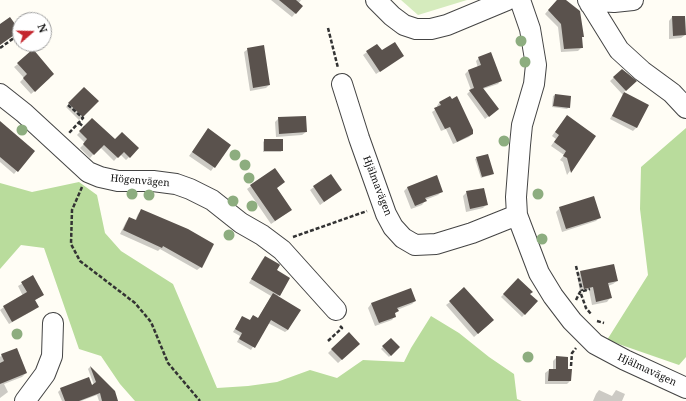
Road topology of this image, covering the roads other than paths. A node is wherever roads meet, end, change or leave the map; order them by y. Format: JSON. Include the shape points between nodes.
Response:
{"nodes":[{"id":1,"x":376,"y":0,"type":"edge"},
{"id":2,"x":507,"y":0,"type":"edge"},
{"id":3,"x":520,"y":0,"type":"edge"},
{"id":4,"x":633,"y":0,"type":"edge"},
{"id":5,"x":589,"y":2,"type":"edge"},
{"id":6,"x":342,"y":84,"type":"road end"},
{"id":7,"x":0,"y":94,"type":"edge"},
{"id":8,"x":686,"y":108,"type":"edge"},
{"id":9,"x":517,"y":215,"type":"junction"},
{"id":10,"x":336,"y":310,"type":"dead end"},
{"id":11,"x":53,"y":323,"type":"dead end"},
{"id":12,"x":686,"y":388,"type":"edge"},
{"id":13,"x":25,"y":401,"type":"edge"}],
"edges":[{"from":1,"to":2,"type":"street","via":[[404,25],[416,29],[431,29]]},
{"from":3,"to":9,"type":"street","name":"Hjälmavägen","via":[[530,29],[536,65],[534,84],[522,125]]},
{"from":4,"to":5,"type":"street"},
{"from":5,"to":8,"type":"street","via":[[619,50],[672,93]]},
{"from":6,"to":9,"type":"street","name":"Hjälmavägen","via":[[358,138],[383,205],[393,227],[403,238],[415,245],[436,244]]},
{"from":7,"to":10,"type":"street","name":"Högenvägen","via":[[88,172],[118,181],[176,184],[212,200],[282,250]]},
{"from":9,"to":12,"type":"street","name":"Hjälmavägen","via":[[539,273],[572,321],[595,344]]},
{"from":11,"to":13,"type":"street","via":[[52,356],[45,374]]}]}
